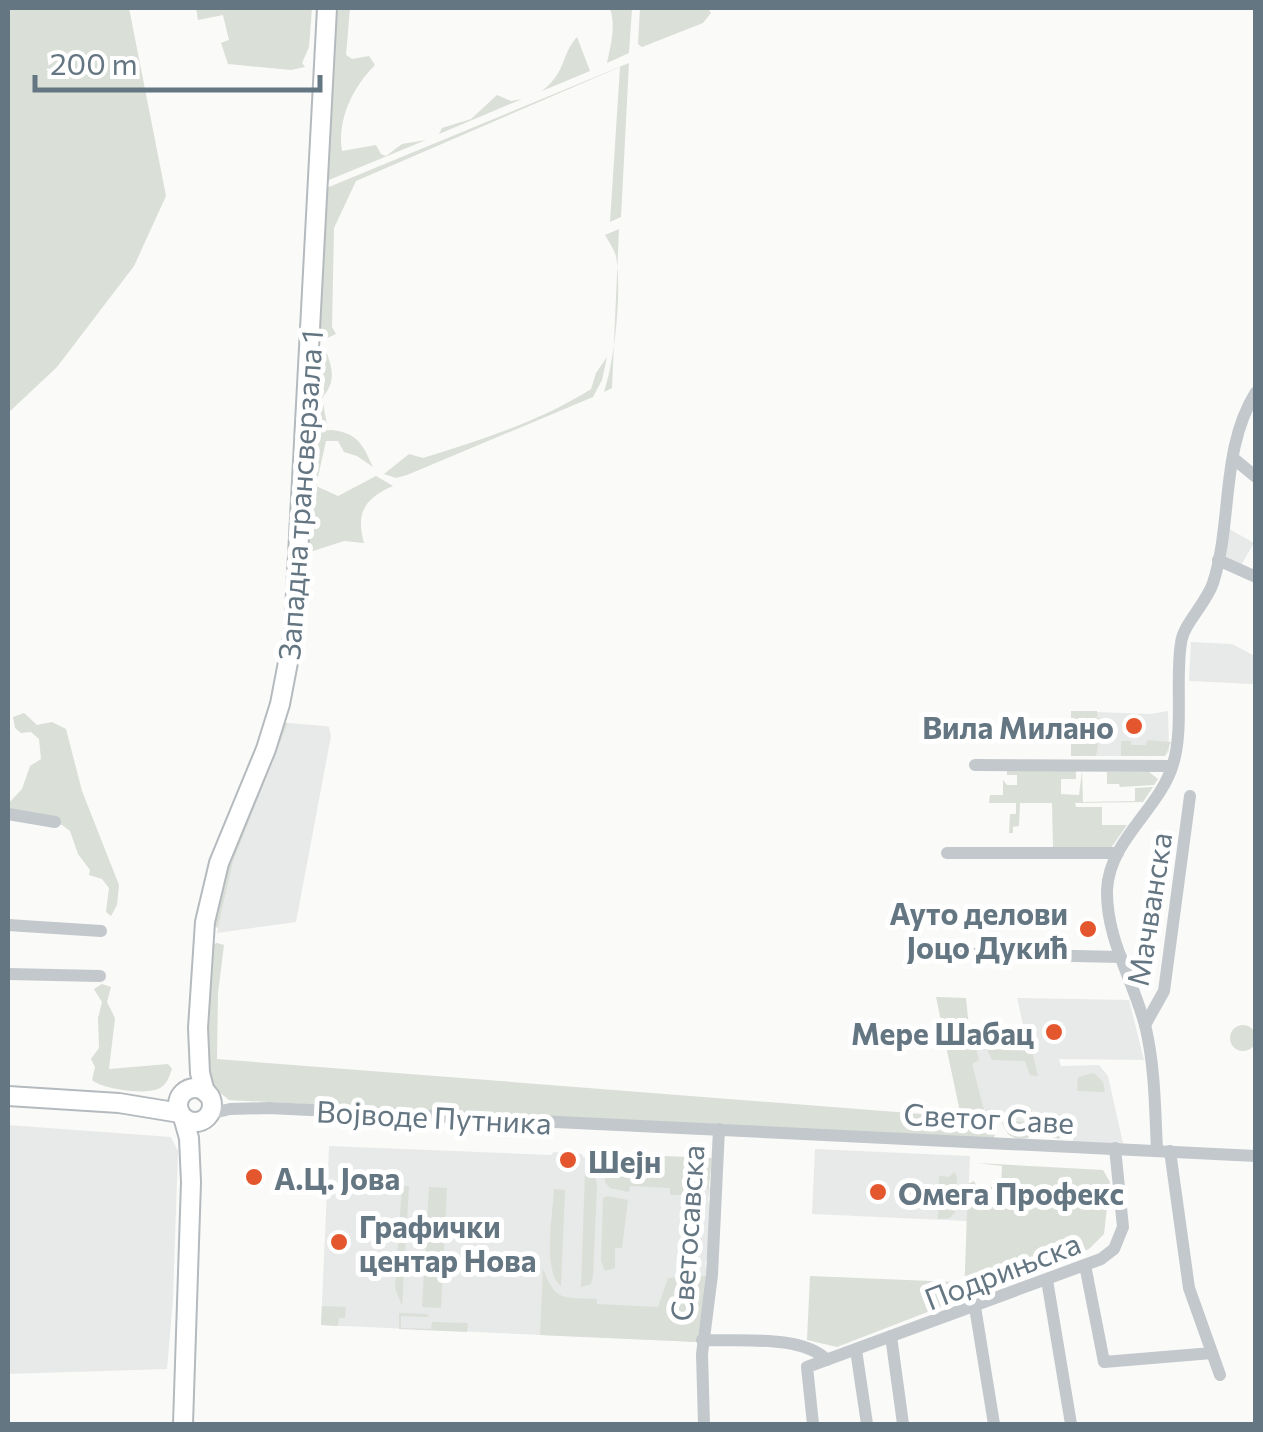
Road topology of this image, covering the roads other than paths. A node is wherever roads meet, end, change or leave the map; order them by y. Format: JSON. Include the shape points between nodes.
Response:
{"nodes":[{"id":1,"x":328,"y":8,"type":"edge"},
{"id":2,"x":1256,"y":392,"type":"edge"},
{"id":3,"x":1233,"y":458,"type":"junction"},
{"id":4,"x":1256,"y":478,"type":"edge"},
{"id":5,"x":1218,"y":560,"type":"junction"},
{"id":6,"x":1256,"y":577,"type":"edge"},
{"id":7,"x":975,"y":766,"type":"dead end"},
{"id":8,"x":1172,"y":766,"type":"junction"},
{"id":9,"x":1190,"y":796,"type":"dead end"},
{"id":10,"x":8,"y":814,"type":"edge"},
{"id":11,"x":55,"y":822,"type":"dead end"},
{"id":12,"x":947,"y":853,"type":"dead end"},
{"id":13,"x":1118,"y":853,"type":"junction"},
{"id":14,"x":8,"y":925,"type":"edge"},
{"id":15,"x":101,"y":931,"type":"dead end"},
{"id":16,"x":939,"y":953,"type":"dead end"},
{"id":17,"x":1120,"y":957,"type":"junction"},
{"id":18,"x":8,"y":974,"type":"edge"},
{"id":19,"x":100,"y":976,"type":"dead end"},
{"id":20,"x":1145,"y":1025,"type":"junction"},
{"id":21,"x":8,"y":1096,"type":"edge"},
{"id":22,"x":199,"y":1100,"type":"junction"},
{"id":23,"x":118,"y":1103,"type":"junction"},
{"id":24,"x":181,"y":1115,"type":"junction"},
{"id":25,"x":719,"y":1130,"type":"junction"},
{"id":26,"x":1115,"y":1148,"type":"junction"},
{"id":27,"x":1163,"y":1150,"type":"junction"},
{"id":28,"x":1256,"y":1156,"type":"edge"},
{"id":29,"x":191,"y":1182,"type":"junction"},
{"id":30,"x":1085,"y":1265,"type":"junction"},
{"id":31,"x":1046,"y":1280,"type":"junction"},
{"id":32,"x":975,"y":1307,"type":"junction"},
{"id":33,"x":891,"y":1336,"type":"junction"},
{"id":34,"x":702,"y":1340,"type":"junction"},
{"id":35,"x":856,"y":1350,"type":"junction"},
{"id":36,"x":1212,"y":1353,"type":"junction"},
{"id":37,"x":827,"y":1360,"type":"junction"},
{"id":38,"x":1220,"y":1375,"type":"dead end"},
{"id":39,"x":183,"y":1424,"type":"edge"},
{"id":40,"x":704,"y":1424,"type":"edge"},
{"id":41,"x":813,"y":1424,"type":"edge"},
{"id":42,"x":867,"y":1424,"type":"edge"},
{"id":43,"x":904,"y":1424,"type":"edge"},
{"id":44,"x":994,"y":1424,"type":"edge"},
{"id":45,"x":1072,"y":1424,"type":"edge"}],
"edges":[{"from":1,"to":22,"type":"main road","name":"Западна трансверзала 1","via":[[294,631],[280,704],[212,891],[192,1073]]},
{"from":2,"to":3,"type":"street"},
{"from":3,"to":4,"type":"street"},
{"from":3,"to":5,"type":"street"},
{"from":5,"to":6,"type":"street"},
{"from":5,"to":8,"type":"street","via":[[1206,601],[1181,639]]},
{"from":7,"to":8,"type":"street"},
{"from":8,"to":13,"type":"street"},
{"from":9,"to":20,"type":"street","name":"Мачванска","via":[[1164,991]]},
{"from":10,"to":11,"type":"street"},
{"from":12,"to":13,"type":"street"},
{"from":13,"to":17,"type":"street","via":[[1107,893]]},
{"from":14,"to":15,"type":"street"},
{"from":16,"to":17,"type":"street"},
{"from":17,"to":20,"type":"street"},
{"from":18,"to":19,"type":"street"},
{"from":20,"to":27,"type":"street"},
{"from":21,"to":23,"type":"main road","name":"Војводе Путника"},
{"from":22,"to":23,"type":"main road","name":"Војводе Путника"},
{"from":22,"to":24,"type":"main road","name":"Војводе Путника","via":[[193,1122]]},
{"from":22,"to":25,"type":"street","name":"Војводе Путника","via":[[230,1109]]},
{"from":22,"to":29,"type":"main road","name":"Западна трансверзала 1"},
{"from":23,"to":24,"type":"main road","name":"Војводе Путника"},
{"from":24,"to":29,"type":"main road"},
{"from":25,"to":26,"type":"street","name":"Светог Саве"},
{"from":25,"to":34,"type":"street","name":"Светосавска"},
{"from":26,"to":27,"type":"street","name":"Светог Саве"},
{"from":26,"to":30,"type":"street","name":"Подрињска","via":[[1121,1237],[1114,1249]]},
{"from":27,"to":28,"type":"street","name":"Светог Саве"},
{"from":27,"to":36,"type":"street","via":[[1190,1288]]},
{"from":29,"to":39,"type":"main road"},
{"from":30,"to":31,"type":"street","name":"Подрињска"},
{"from":30,"to":36,"type":"street","via":[[1104,1362]]},
{"from":31,"to":32,"type":"street","name":"Подрињска"},
{"from":31,"to":45,"type":"street"},
{"from":32,"to":33,"type":"street","name":"Подрињска"},
{"from":32,"to":44,"type":"street"},
{"from":33,"to":35,"type":"street","name":"Подрињска"},
{"from":33,"to":43,"type":"street"},
{"from":34,"to":37,"type":"street","name":"Светосавска","via":[[800,1345]]},
{"from":34,"to":40,"type":"street","name":"Светосавска"},
{"from":35,"to":37,"type":"street","name":"Подрињска"},
{"from":35,"to":42,"type":"street"},
{"from":36,"to":38,"type":"street"},
{"from":37,"to":41,"type":"street","name":"Подрињска","via":[[808,1367]]}]}
